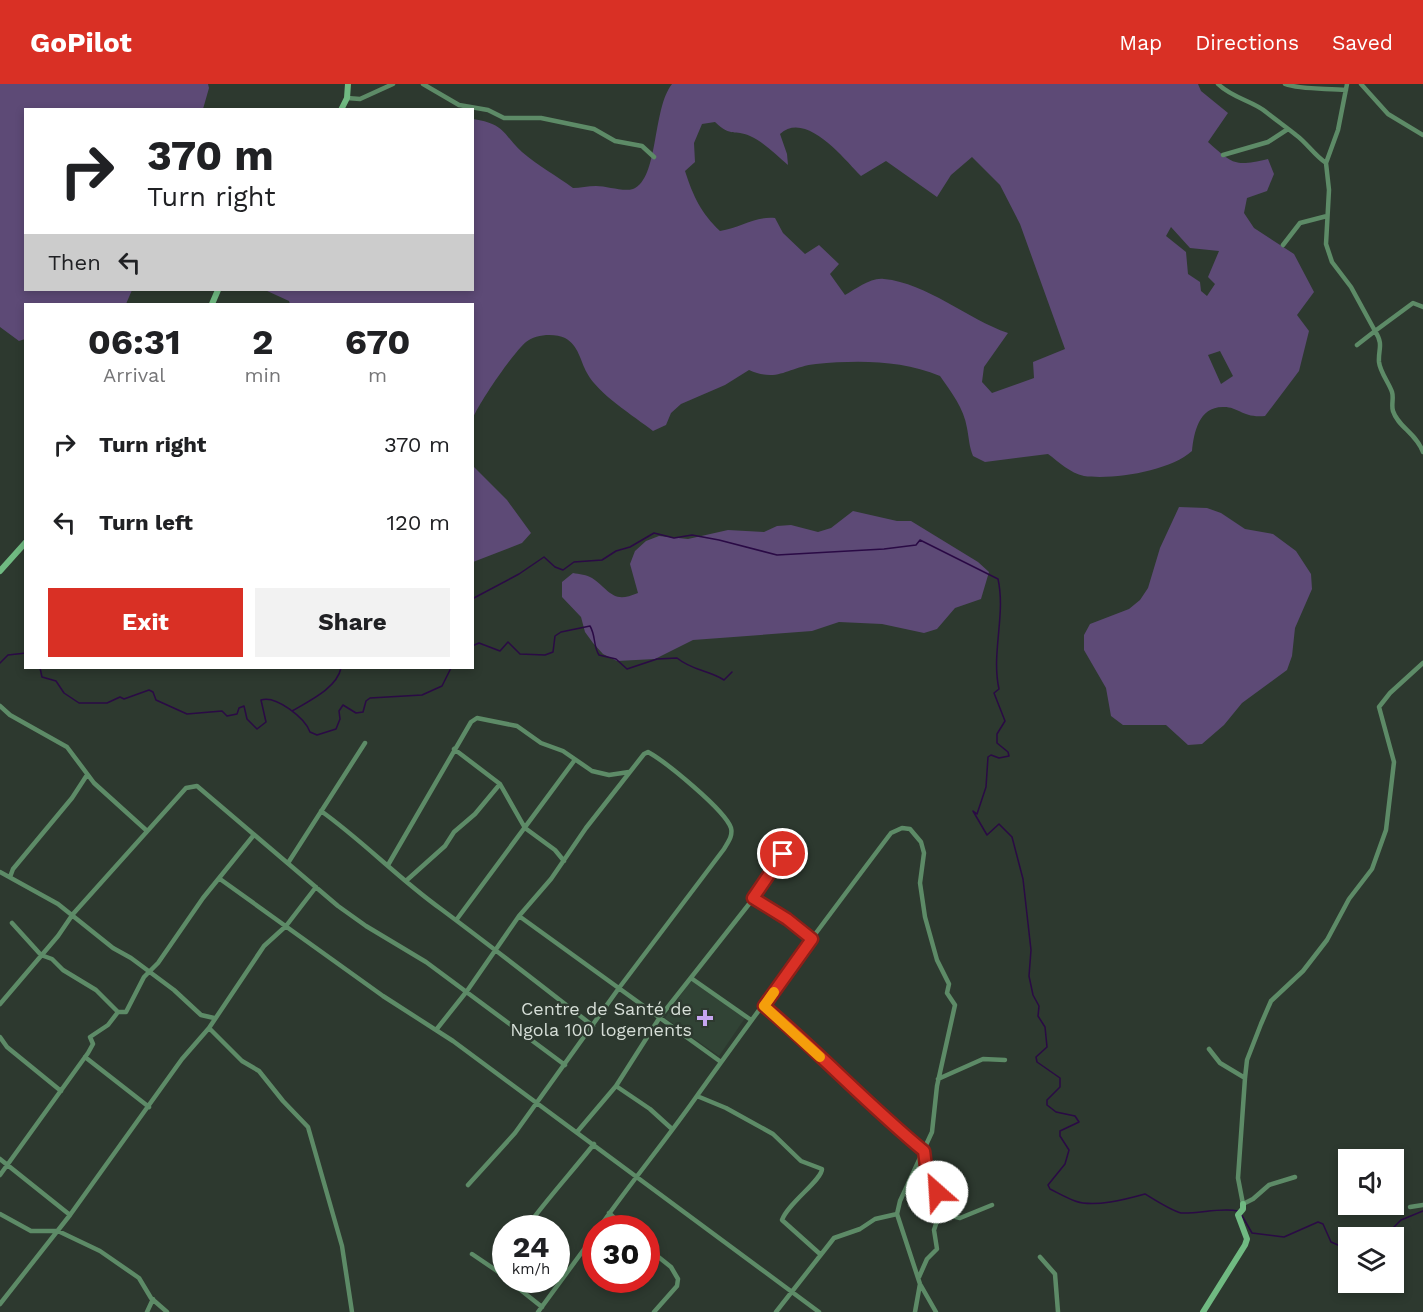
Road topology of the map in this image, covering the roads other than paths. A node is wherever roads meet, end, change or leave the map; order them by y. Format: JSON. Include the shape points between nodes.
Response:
{"nodes":[{"id":1,"x":348,"y":84,"type":"edge"},
{"id":2,"x":393,"y":84,"type":"edge"},
{"id":3,"x":423,"y":84,"type":"edge"},
{"id":4,"x":1218,"y":84,"type":"edge"},
{"id":5,"x":1285,"y":84,"type":"edge"},
{"id":6,"x":1347,"y":84,"type":"edge"},
{"id":7,"x":1362,"y":84,"type":"edge"},
{"id":8,"x":1346,"y":90,"type":"junction"},
{"id":9,"x":347,"y":98,"type":"junction"},
{"id":10,"x":342,"y":108,"type":"edge"},
{"id":11,"x":1288,"y":129,"type":"junction"},
{"id":12,"x":1423,"y":135,"type":"edge"},
{"id":13,"x":1223,"y":155,"type":"dead end"},
{"id":14,"x":654,"y":157,"type":"dead end"},
{"id":15,"x":1326,"y":163,"type":"junction"},
{"id":16,"x":1327,"y":216,"type":"junction"},
{"id":17,"x":1283,"y":245,"type":"dead end"},
{"id":18,"x":1423,"y":307,"type":"edge"},
{"id":19,"x":1375,"y":331,"type":"junction"},
{"id":20,"x":1357,"y":345,"type":"dead end"},
{"id":21,"x":1423,"y":436,"type":"edge"},
{"id":22,"x":1420,"y":443,"type":"junction"},
{"id":23,"x":1423,"y":452,"type":"edge"},
{"id":24,"x":24,"y":544,"type":"edge"},
{"id":25,"x":0,"y":571,"type":"edge"},
{"id":26,"x":1423,"y":663,"type":"edge"},
{"id":27,"x":0,"y":706,"type":"edge"},
{"id":28,"x":365,"y":743,"type":"dead end"},
{"id":29,"x":454,"y":749,"type":"junction"},
{"id":30,"x":574,"y":761,"type":"junction"},
{"id":31,"x":628,"y":772,"type":"junction"},
{"id":32,"x":87,"y":775,"type":"junction"},
{"id":33,"x":500,"y":784,"type":"junction"},
{"id":34,"x":321,"y":811,"type":"junction"},
{"id":35,"x":525,"y":828,"type":"junction"},
{"id":36,"x":146,"y":830,"type":"junction"},
{"id":37,"x":253,"y":836,"type":"junction"},
{"id":38,"x":793,"y":840,"type":"dead end"},
{"id":39,"x":564,"y":861,"type":"junction"},
{"id":40,"x":288,"y":863,"type":"junction"},
{"id":41,"x":388,"y":865,"type":"junction"},
{"id":42,"x":0,"y":872,"type":"edge"},
{"id":43,"x":10,"y":877,"type":"junction"},
{"id":44,"x":220,"y":879,"type":"junction"},
{"id":45,"x":406,"y":880,"type":"junction"},
{"id":46,"x":316,"y":887,"type":"junction"},
{"id":47,"x":753,"y":898,"type":"junction"},
{"id":48,"x":73,"y":914,"type":"junction"},
{"id":49,"x":519,"y":916,"type":"junction"},
{"id":50,"x":457,"y":920,"type":"junction"},
{"id":51,"x":12,"y":923,"type":"dead end"},
{"id":52,"x":286,"y":926,"type":"junction"},
{"id":53,"x":812,"y":939,"type":"junction"},
{"id":54,"x":496,"y":949,"type":"junction"},
{"id":55,"x":41,"y":955,"type":"junction"},
{"id":56,"x":148,"y":972,"type":"junction"},
{"id":57,"x":691,"y":978,"type":"junction"},
{"id":58,"x":619,"y":988,"type":"junction"},
{"id":59,"x":467,"y":992,"type":"junction"},
{"id":60,"x":0,"y":1004,"type":"edge"},
{"id":61,"x":764,"y":1006,"type":"junction"},
{"id":62,"x":118,"y":1012,"type":"junction"},
{"id":63,"x":660,"y":1017,"type":"junction"},
{"id":64,"x":214,"y":1018,"type":"junction"},
{"id":65,"x":751,"y":1020,"type":"junction"},
{"id":66,"x":592,"y":1026,"type":"junction"},
{"id":67,"x":209,"y":1028,"type":"junction"},
{"id":68,"x":436,"y":1030,"type":"junction"},
{"id":69,"x":0,"y":1037,"type":"edge"},
{"id":70,"x":1209,"y":1049,"type":"dead end"},
{"id":71,"x":85,"y":1057,"type":"junction"},
{"id":72,"x":1005,"y":1060,"type":"dead end"},
{"id":73,"x":721,"y":1062,"type":"junction"},
{"id":74,"x":565,"y":1065,"type":"junction"},
{"id":75,"x":1245,"y":1078,"type":"junction"},
{"id":76,"x":938,"y":1079,"type":"junction"},
{"id":77,"x":616,"y":1086,"type":"junction"},
{"id":78,"x":61,"y":1091,"type":"junction"},
{"id":79,"x":697,"y":1096,"type":"junction"},
{"id":80,"x":537,"y":1102,"type":"junction"},
{"id":81,"x":149,"y":1107,"type":"junction"},
{"id":82,"x":672,"y":1129,"type":"junction"},
{"id":83,"x":577,"y":1132,"type":"junction"},
{"id":84,"x":594,"y":1144,"type":"junction"},
{"id":85,"x":924,"y":1151,"type":"junction"},
{"id":86,"x":0,"y":1159,"type":"edge"},
{"id":87,"x":8,"y":1165,"type":"junction"},
{"id":88,"x":0,"y":1175,"type":"edge"},
{"id":89,"x":635,"y":1176,"type":"junction"},
{"id":90,"x":1295,"y":1176,"type":"dead end"},
{"id":91,"x":468,"y":1185,"type":"dead end"},
{"id":92,"x":992,"y":1205,"type":"dead end"},
{"id":93,"x":1423,"y":1205,"type":"edge"},
{"id":94,"x":1243,"y":1206,"type":"junction"},
{"id":95,"x":1410,"y":1207,"type":"dead end"},
{"id":96,"x":609,"y":1213,"type":"edge"},
{"id":97,"x":939,"y":1213,"type":"junction"},
{"id":98,"x":0,"y":1214,"type":"edge"},
{"id":99,"x":897,"y":1214,"type":"junction"},
{"id":100,"x":70,"y":1215,"type":"junction"},
{"id":101,"x":535,"y":1215,"type":"edge"},
{"id":102,"x":58,"y":1231,"type":"junction"},
{"id":103,"x":582,"y":1252,"type":"edge"},
{"id":104,"x":472,"y":1254,"type":"dead end"},
{"id":105,"x":820,"y":1254,"type":"junction"},
{"id":106,"x":1040,"y":1257,"type":"dead end"},
{"id":107,"x":660,"y":1258,"type":"edge"},
{"id":108,"x":492,"y":1268,"type":"edge"},
{"id":109,"x":919,"y":1281,"type":"junction"},
{"id":110,"x":791,"y":1292,"type":"junction"},
{"id":111,"x":524,"y":1293,"type":"edge"},
{"id":112,"x":153,"y":1299,"type":"junction"},
{"id":113,"x":0,"y":1304,"type":"edge"},
{"id":114,"x":542,"y":1307,"type":"junction"},
{"id":115,"x":147,"y":1312,"type":"edge"},
{"id":116,"x":167,"y":1312,"type":"edge"},
{"id":117,"x":352,"y":1312,"type":"edge"},
{"id":118,"x":538,"y":1312,"type":"edge"},
{"id":119,"x":654,"y":1312,"type":"edge"},
{"id":120,"x":776,"y":1312,"type":"edge"},
{"id":121,"x":819,"y":1312,"type":"edge"},
{"id":122,"x":915,"y":1312,"type":"edge"},
{"id":123,"x":936,"y":1312,"type":"edge"},
{"id":124,"x":1058,"y":1312,"type":"edge"},
{"id":125,"x":1203,"y":1312,"type":"edge"}],
"edges":[{"from":1,"to":9,"type":"street"},
{"from":2,"to":9,"type":"street","via":[[360,99]]},
{"from":3,"to":14,"type":"street","via":[[459,105],[488,110],[504,118],[541,118],[594,129],[615,141],[642,146]]},
{"from":4,"to":11,"type":"street"},
{"from":5,"to":8,"type":"street","via":[[1302,89]]},
{"from":6,"to":8,"type":"street"},
{"from":7,"to":12,"type":"street","via":[[1388,114]]},
{"from":8,"to":15,"type":"street"},
{"from":9,"to":10,"type":"street"},
{"from":11,"to":13,"type":"street","via":[[1268,142]]},
{"from":11,"to":15,"type":"street"},
{"from":15,"to":16,"type":"street"},
{"from":16,"to":17,"type":"street","via":[[1300,223]]},
{"from":16,"to":19,"type":"street","via":[[1326,244],[1332,262]]},
{"from":18,"to":19,"type":"street","via":[[1413,303]]},
{"from":19,"to":20,"type":"street"},
{"from":19,"to":22,"type":"street","via":[[1381,344],[1379,364],[1394,395],[1393,410]]},
{"from":21,"to":22,"type":"street"},
{"from":22,"to":23,"type":"street"},
{"from":24,"to":25,"type":"street"},
{"from":26,"to":75,"type":"street","via":[[1379,707],[1393,754],[1394,772],[1386,830],[1372,869],[1349,899],[1320,950],[1271,1001],[1247,1060]]},
{"from":27,"to":32,"type":"street","via":[[67,747]]},
{"from":28,"to":34,"type":"street"},
{"from":29,"to":30,"type":"street","via":[[471,722],[484,718],[517,726]]},
{"from":29,"to":33,"type":"street"},
{"from":29,"to":41,"type":"street"},
{"from":30,"to":31,"type":"street","via":[[609,776]]},
{"from":30,"to":35,"type":"street"},
{"from":31,"to":39,"type":"street"},
{"from":31,"to":58,"type":"street","via":[[644,754],[657,757],[724,817],[731,838]]},
{"from":32,"to":36,"type":"street"},
{"from":32,"to":43,"type":"street","via":[[13,868]]},
{"from":33,"to":35,"type":"street"},
{"from":33,"to":45,"type":"street","via":[[444,846]]},
{"from":34,"to":40,"type":"street"},
{"from":34,"to":41,"type":"street"},
{"from":35,"to":39,"type":"street"},
{"from":35,"to":50,"type":"street"},
{"from":36,"to":37,"type":"street","via":[[191,785],[197,786]]},
{"from":36,"to":48,"type":"street"},
{"from":37,"to":40,"type":"street"},
{"from":37,"to":44,"type":"street"},
{"from":38,"to":47,"type":"street"},
{"from":39,"to":49,"type":"street"},
{"from":40,"to":46,"type":"street"},
{"from":41,"to":45,"type":"street"},
{"from":42,"to":43,"type":"street"},
{"from":43,"to":48,"type":"street"},
{"from":44,"to":52,"type":"street"},
{"from":44,"to":56,"type":"street"},
{"from":45,"to":50,"type":"street"},
{"from":46,"to":52,"type":"street"},
{"from":46,"to":59,"type":"street","via":[[366,926]]},
{"from":47,"to":53,"type":"street"},
{"from":47,"to":57,"type":"street"},
{"from":48,"to":55,"type":"street"},
{"from":48,"to":56,"type":"street"},
{"from":49,"to":54,"type":"street"},
{"from":49,"to":58,"type":"street"},
{"from":50,"to":54,"type":"street","via":[[477,939]]},
{"from":51,"to":55,"type":"street"},
{"from":52,"to":64,"type":"street","via":[[264,946]]},
{"from":52,"to":68,"type":"street"},
{"from":53,"to":61,"type":"street"},
{"from":53,"to":76,"type":"street","via":[[891,833],[910,829],[924,853],[920,882],[925,917],[937,960],[949,984],[946,993],[955,1005]]},
{"from":54,"to":59,"type":"street"},
{"from":54,"to":66,"type":"street"},
{"from":55,"to":60,"type":"street"},
{"from":55,"to":62,"type":"street","via":[[96,990]]},
{"from":56,"to":62,"type":"street","via":[[126,1012]]},
{"from":56,"to":64,"type":"street","via":[[201,1015]]},
{"from":57,"to":63,"type":"street"},
{"from":57,"to":65,"type":"street"},
{"from":58,"to":63,"type":"street"},
{"from":58,"to":66,"type":"street"},
{"from":59,"to":68,"type":"street"},
{"from":59,"to":74,"type":"street"},
{"from":61,"to":65,"type":"street"},
{"from":61,"to":85,"type":"street","via":[[877,1113]]},
{"from":62,"to":71,"type":"street","via":[[108,1026],[90,1037],[93,1044]]},
{"from":63,"to":73,"type":"street"},
{"from":63,"to":77,"type":"street"},
{"from":64,"to":67,"type":"street"},
{"from":65,"to":73,"type":"street"},
{"from":66,"to":74,"type":"street"},
{"from":67,"to":81,"type":"street"},
{"from":67,"to":117,"type":"street","via":[[242,1061],[259,1071],[308,1126],[342,1246]]},
{"from":68,"to":80,"type":"street"},
{"from":69,"to":78,"type":"street"},
{"from":70,"to":75,"type":"street","via":[[1220,1063]]},
{"from":71,"to":78,"type":"street"},
{"from":71,"to":81,"type":"street"},
{"from":72,"to":76,"type":"street","via":[[983,1059]]},
{"from":73,"to":79,"type":"street"},
{"from":74,"to":80,"type":"street"},
{"from":75,"to":94,"type":"street","via":[[1238,1178]]},
{"from":76,"to":85,"type":"street","via":[[935,1122]]},
{"from":77,"to":82,"type":"street"},
{"from":77,"to":83,"type":"street"},
{"from":78,"to":87,"type":"street"},
{"from":79,"to":82,"type":"street"},
{"from":79,"to":105,"type":"street","via":[[773,1134],[801,1161],[822,1168],[782,1220]]},
{"from":80,"to":83,"type":"street"},
{"from":80,"to":91,"type":"street","via":[[494,1160]]},
{"from":81,"to":100,"type":"street"},
{"from":82,"to":89,"type":"street"},
{"from":83,"to":84,"type":"street"},
{"from":84,"to":89,"type":"street"},
{"from":84,"to":101,"type":"street"},
{"from":85,"to":97,"type":"street","via":[[924,1166],[937,1192]]},
{"from":85,"to":99,"type":"street"},
{"from":86,"to":87,"type":"street"},
{"from":87,"to":88,"type":"street"},
{"from":87,"to":100,"type":"street"},
{"from":89,"to":96,"type":"street"},
{"from":89,"to":110,"type":"street"},
{"from":90,"to":94,"type":"street","via":[[1269,1185]]},
{"from":92,"to":97,"type":"street","via":[[960,1218]]},
{"from":93,"to":95,"type":"street"},
{"from":94,"to":125,"type":"street","via":[[1238,1215],[1247,1239],[1245,1245]]},
{"from":97,"to":109,"type":"street","via":[[934,1230],[937,1249],[922,1267]]},
{"from":98,"to":102,"type":"street","via":[[31,1231]]},
{"from":99,"to":105,"type":"street","via":[[841,1233]]},
{"from":99,"to":109,"type":"street"},
{"from":100,"to":102,"type":"street"},
{"from":102,"to":112,"type":"street","via":[[129,1270]]},
{"from":102,"to":113,"type":"street"},
{"from":103,"to":114,"type":"street"},
{"from":104,"to":108,"type":"street"},
{"from":105,"to":110,"type":"street"},
{"from":106,"to":124,"type":"street","via":[[1055,1274]]},
{"from":107,"to":119,"type":"street","via":[[678,1279],[677,1286]]},
{"from":109,"to":122,"type":"street"},
{"from":109,"to":123,"type":"street"},
{"from":110,"to":120,"type":"street"},
{"from":110,"to":121,"type":"street"},
{"from":111,"to":114,"type":"street"},
{"from":112,"to":115,"type":"street"},
{"from":112,"to":116,"type":"street"},
{"from":114,"to":118,"type":"street"}]}
